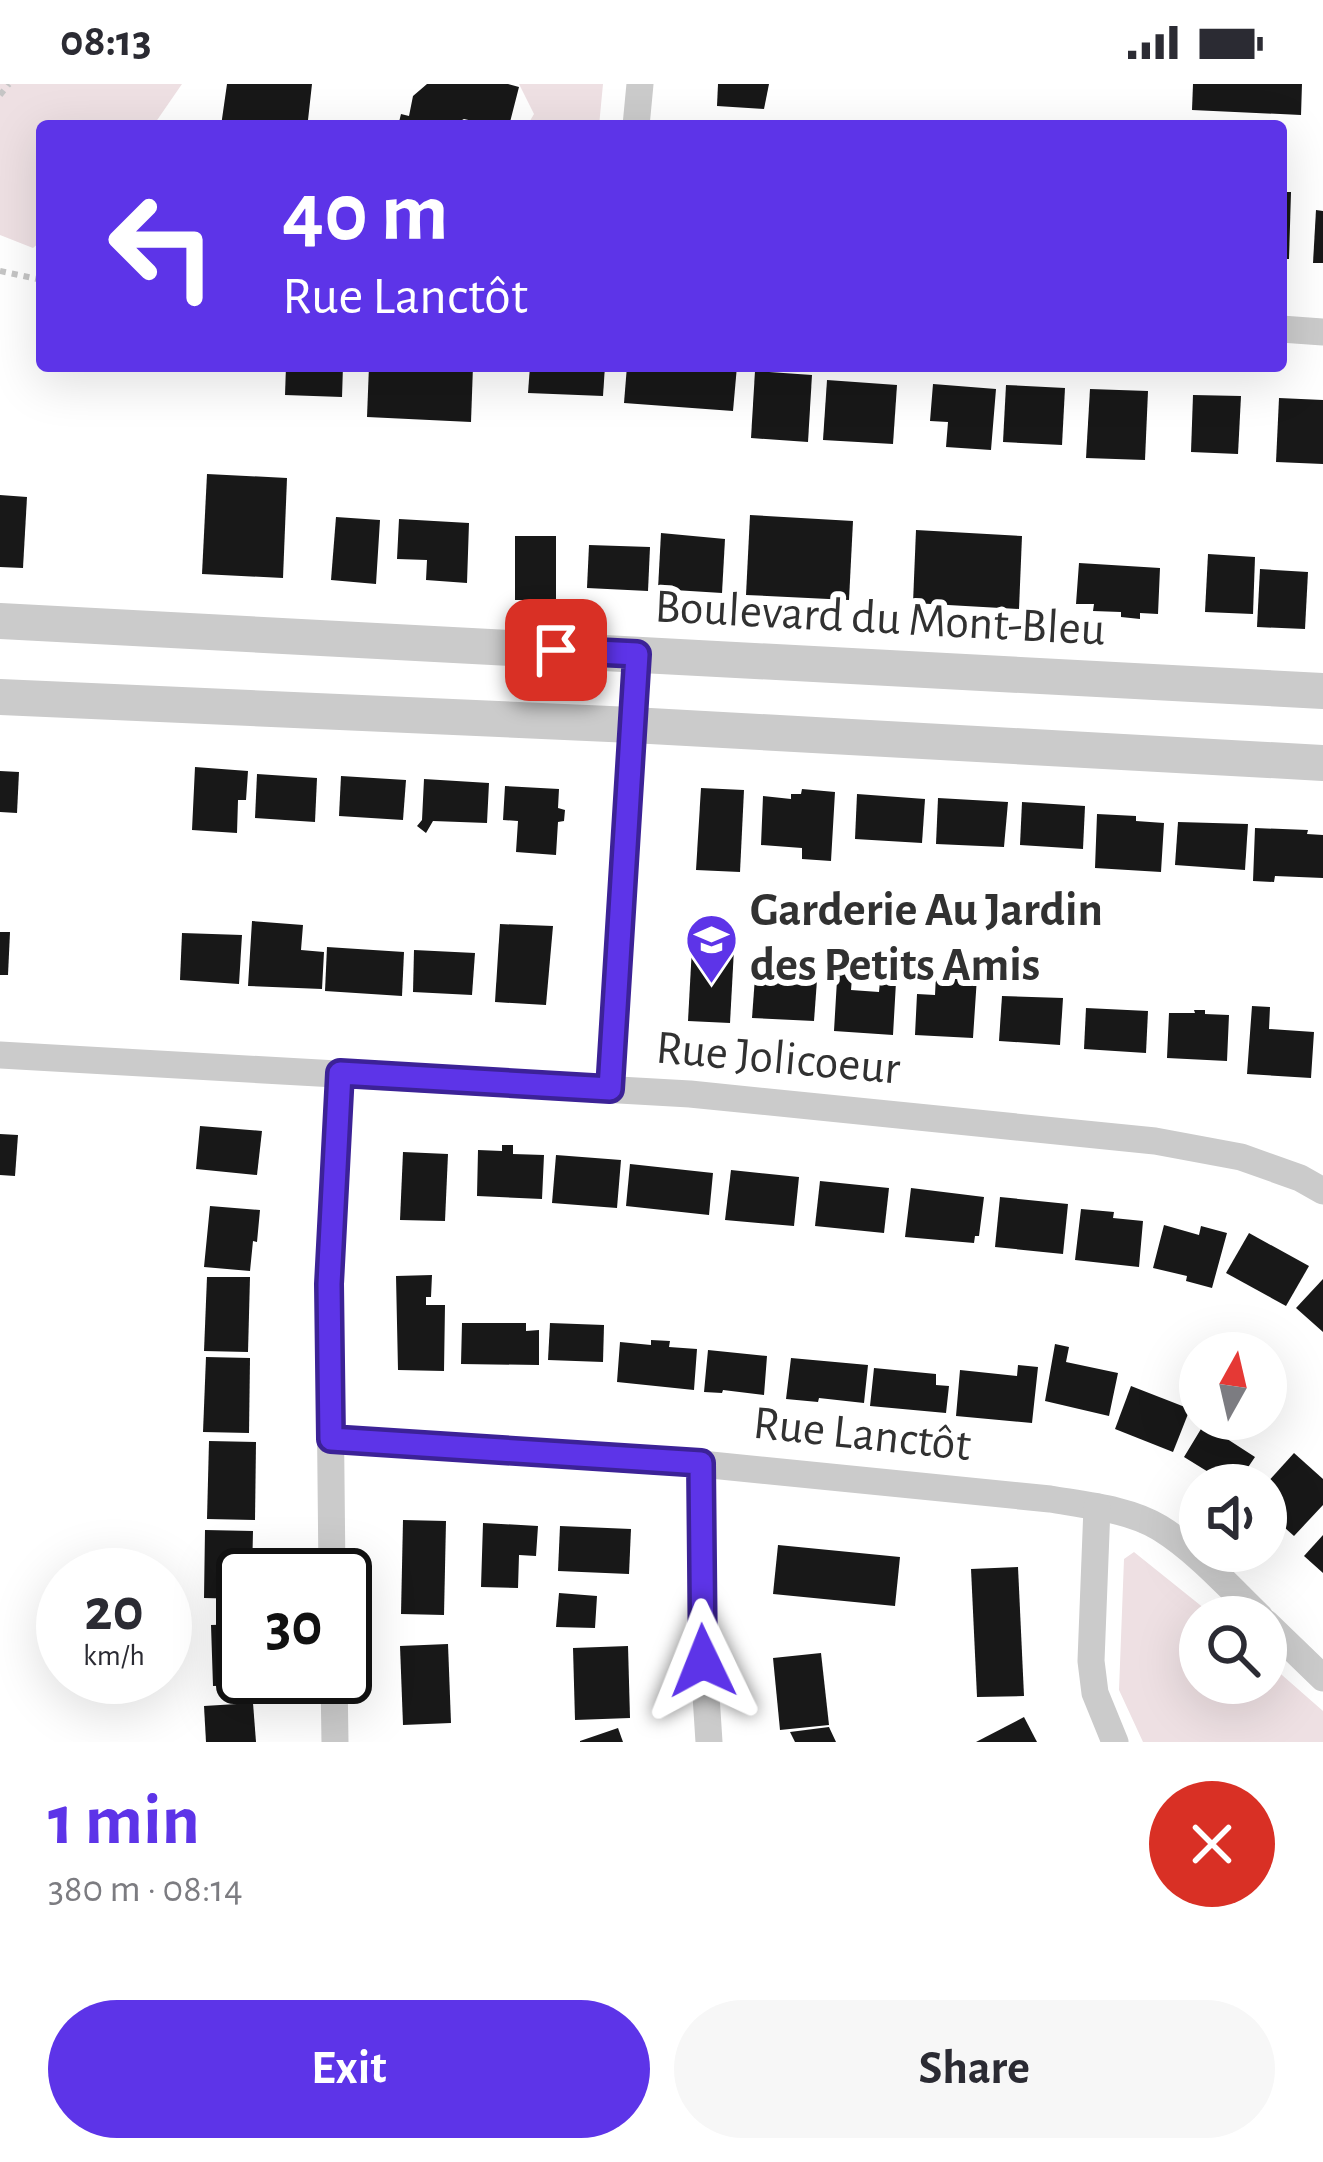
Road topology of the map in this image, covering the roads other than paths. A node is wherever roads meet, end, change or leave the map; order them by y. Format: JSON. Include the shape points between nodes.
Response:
{"nodes":[{"id":1,"x":640,"y":84,"type":"edge"},
{"id":2,"x":637,"y":120,"type":"edge"},
{"id":3,"x":1287,"y":329,"type":"edge"},
{"id":4,"x":1323,"y":332,"type":"edge"},
{"id":5,"x":0,"y":622,"type":"edge"},
{"id":6,"x":637,"y":654,"type":"junction"},
{"id":7,"x":1323,"y":691,"type":"edge"},
{"id":8,"x":0,"y":697,"type":"edge"},
{"id":9,"x":632,"y":725,"type":"junction"},
{"id":10,"x":1323,"y":763,"type":"edge"},
{"id":11,"x":0,"y":1055,"type":"edge"},
{"id":12,"x":340,"y":1073,"type":"junction"},
{"id":13,"x":610,"y":1089,"type":"junction"},
{"id":14,"x":1323,"y":1191,"type":"edge"},
{"id":15,"x":331,"y":1439,"type":"junction"},
{"id":16,"x":701,"y":1463,"type":"junction"},
{"id":17,"x":1097,"y":1508,"type":"junction"},
{"id":18,"x":332,"y":1548,"type":"edge"},
{"id":19,"x":1238,"y":1596,"type":"edge"},
{"id":20,"x":1287,"y":1643,"type":"edge"},
{"id":21,"x":1323,"y":1678,"type":"edge"},
{"id":22,"x":334,"y":1704,"type":"edge"},
{"id":23,"x":335,"y":1742,"type":"edge"},
{"id":24,"x":709,"y":1742,"type":"edge"},
{"id":25,"x":1115,"y":1742,"type":"edge"}],
"edges":[{"from":1,"to":2,"type":"street"},
{"from":3,"to":4,"type":"street"},
{"from":5,"to":6,"type":"street","name":"Boulevard du Mont-Bleu"},
{"from":6,"to":7,"type":"street","name":"Boulevard du Mont-Bleu"},
{"from":6,"to":9,"type":"street"},
{"from":8,"to":9,"type":"street"},
{"from":9,"to":10,"type":"street"},
{"from":9,"to":13,"type":"street"},
{"from":11,"to":12,"type":"street","name":"Rue Jolicoeur"},
{"from":12,"to":13,"type":"street","name":"Rue Jolicoeur"},
{"from":12,"to":15,"type":"street"},
{"from":13,"to":14,"type":"street","name":"Rue Jolicoeur","via":[[1155,1141],[1241,1156]]},
{"from":15,"to":16,"type":"street","name":"Rue Lanctôt"},
{"from":15,"to":18,"type":"street"},
{"from":16,"to":17,"type":"street","name":"Rue Lanctôt"},
{"from":16,"to":24,"type":"street"},
{"from":17,"to":19,"type":"street","name":"Rue Lanctôt","via":[[1158,1527]]},
{"from":17,"to":25,"type":"street","via":[[1091,1661]]},
{"from":20,"to":21,"type":"street","name":"Rue Lanctôt"},
{"from":22,"to":23,"type":"street"}]}
